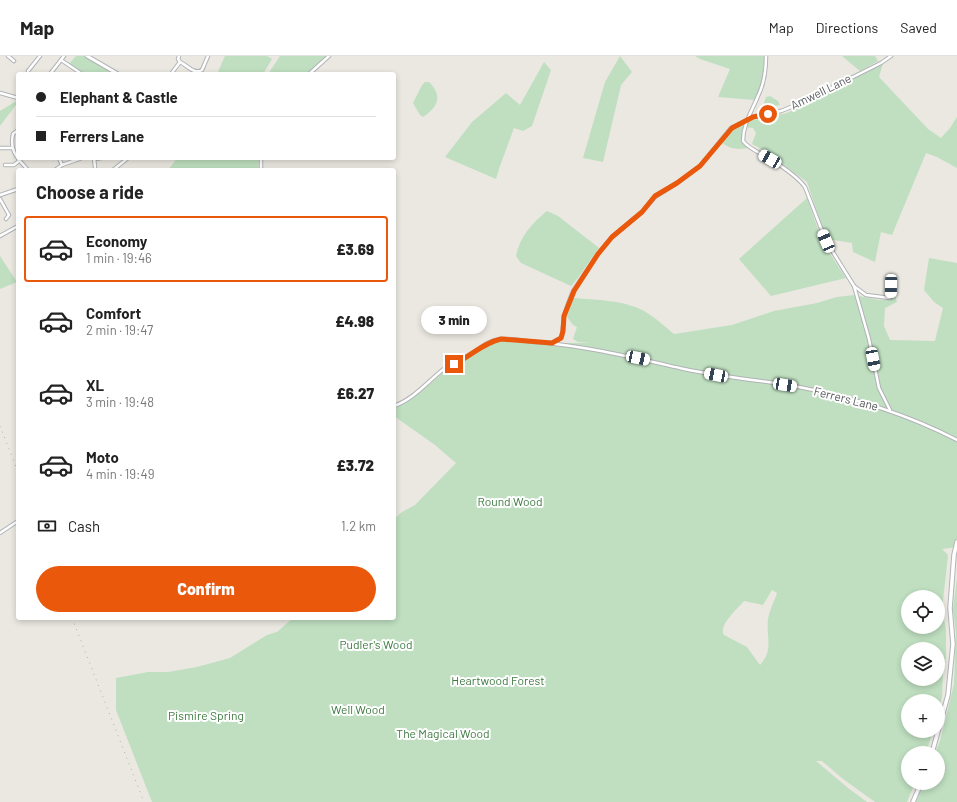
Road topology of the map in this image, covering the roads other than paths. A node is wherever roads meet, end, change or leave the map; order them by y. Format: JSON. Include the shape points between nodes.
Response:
{"nodes":[{"id":1,"x":9,"y":56,"type":"edge"},
{"id":2,"x":40,"y":56,"type":"edge"},
{"id":3,"x":64,"y":56,"type":"edge"},
{"id":4,"x":87,"y":56,"type":"edge"},
{"id":5,"x":179,"y":56,"type":"edge"},
{"id":6,"x":208,"y":56,"type":"edge"},
{"id":7,"x":329,"y":56,"type":"edge"},
{"id":8,"x":766,"y":56,"type":"edge"},
{"id":9,"x":891,"y":56,"type":"edge"},
{"id":10,"x":91,"y":57,"type":"edge"},
{"id":11,"x":61,"y":60,"type":"junction"},
{"id":12,"x":14,"y":61,"type":"dead end"},
{"id":13,"x":180,"y":62,"type":"junction"},
{"id":14,"x":28,"y":71,"type":"dead end"},
{"id":15,"x":52,"y":72,"type":"edge"},
{"id":16,"x":79,"y":72,"type":"edge"},
{"id":17,"x":115,"y":72,"type":"edge"},
{"id":18,"x":172,"y":72,"type":"edge"},
{"id":19,"x":311,"y":72,"type":"edge"},
{"id":20,"x":0,"y":93,"type":"edge"},
{"id":21,"x":16,"y":97,"type":"edge"},
{"id":22,"x":747,"y":119,"type":"junction"},
{"id":23,"x":16,"y":132,"type":"edge"},
{"id":24,"x":0,"y":148,"type":"edge"},
{"id":25,"x":12,"y":148,"type":"junction"},
{"id":26,"x":16,"y":155,"type":"edge"},
{"id":27,"x":60,"y":160,"type":"edge"},
{"id":28,"x":76,"y":160,"type":"edge"},
{"id":29,"x":95,"y":160,"type":"edge"},
{"id":30,"x":125,"y":160,"type":"edge"},
{"id":31,"x":19,"y":161,"type":"joint"},
{"id":32,"x":5,"y":165,"type":"dead end"},
{"id":33,"x":62,"y":165,"type":"junction"},
{"id":34,"x":95,"y":167,"type":"dead end"},
{"id":35,"x":26,"y":168,"type":"edge"},
{"id":36,"x":58,"y":168,"type":"edge"},
{"id":37,"x":115,"y":168,"type":"edge"},
{"id":38,"x":16,"y":190,"type":"edge"},
{"id":39,"x":0,"y":195,"type":"edge"},
{"id":40,"x":0,"y":199,"type":"edge"},
{"id":41,"x":6,"y":219,"type":"dead end"},
{"id":42,"x":16,"y":227,"type":"edge"},
{"id":43,"x":0,"y":236,"type":"edge"},
{"id":44,"x":854,"y":286,"type":"junction"},
{"id":45,"x":891,"y":286,"type":"dead end"},
{"id":46,"x":863,"y":293,"type":"junction"},
{"id":47,"x":856,"y":296,"type":"junction"},
{"id":48,"x":552,"y":343,"type":"junction"},
{"id":49,"x":396,"y":405,"type":"edge"},
{"id":50,"x":890,"y":410,"type":"junction"},
{"id":51,"x":957,"y":440,"type":"edge"},
{"id":52,"x":16,"y":522,"type":"edge"},
{"id":53,"x":0,"y":533,"type":"edge"},
{"id":54,"x":957,"y":542,"type":"edge"},
{"id":55,"x":934,"y":746,"type":"edge"},
{"id":56,"x":918,"y":790,"type":"edge"},
{"id":57,"x":913,"y":802,"type":"edge"}],
"edges":[{"from":1,"to":12,"type":"street"},
{"from":2,"to":14,"type":"street"},
{"from":3,"to":11,"type":"street"},
{"from":4,"to":10,"type":"street"},
{"from":5,"to":13,"type":"street"},
{"from":6,"to":13,"type":"street","via":[[202,70],[198,72]]},
{"from":7,"to":19,"type":"street"},
{"from":8,"to":22,"type":"street","via":[[766,69],[759,95]]},
{"from":9,"to":22,"type":"street","name":"Amwell Lane","via":[[801,103]]},
{"from":10,"to":17,"type":"street"},
{"from":11,"to":15,"type":"street"},
{"from":11,"to":16,"type":"street"},
{"from":13,"to":18,"type":"street"},
{"from":20,"to":21,"type":"street"},
{"from":22,"to":44,"type":"street","via":[[743,140],[802,183],[826,241]]},
{"from":22,"to":48,"type":"street","via":[[732,128],[700,166],[655,196],[642,212],[612,237],[574,291],[564,316],[562,336]]},
{"from":23,"to":25,"type":"street","via":[[12,136]]},
{"from":24,"to":25,"type":"street"},
{"from":25,"to":26,"type":"street"},
{"from":27,"to":33,"type":"street"},
{"from":28,"to":33,"type":"street"},
{"from":29,"to":34,"type":"street"},
{"from":30,"to":37,"type":"street"},
{"from":31,"to":32,"type":"street","via":[[14,165]]},
{"from":31,"to":35,"type":"street"},
{"from":33,"to":36,"type":"street"},
{"from":38,"to":39,"type":"street"},
{"from":40,"to":41,"type":"street","via":[[9,216]]},
{"from":42,"to":43,"type":"street"},
{"from":44,"to":46,"type":"street"},
{"from":44,"to":47,"type":"street"},
{"from":45,"to":46,"type":"street","via":[[890,298]]},
{"from":46,"to":47,"type":"street"},
{"from":47,"to":50,"type":"street","via":[[869,339],[879,388]]},
{"from":48,"to":49,"type":"street","name":"Ferrers Lane","via":[[501,339],[494,341],[446,368]]},
{"from":48,"to":50,"type":"street","name":"Ferrers Lane","via":[[716,375],[795,386]]},
{"from":50,"to":51,"type":"street","name":"Ferrers Lane"},
{"from":52,"to":53,"type":"street"},
{"from":54,"to":55,"type":"main road","via":[[950,608],[953,644],[948,694]]},
{"from":56,"to":57,"type":"main road"}]}
